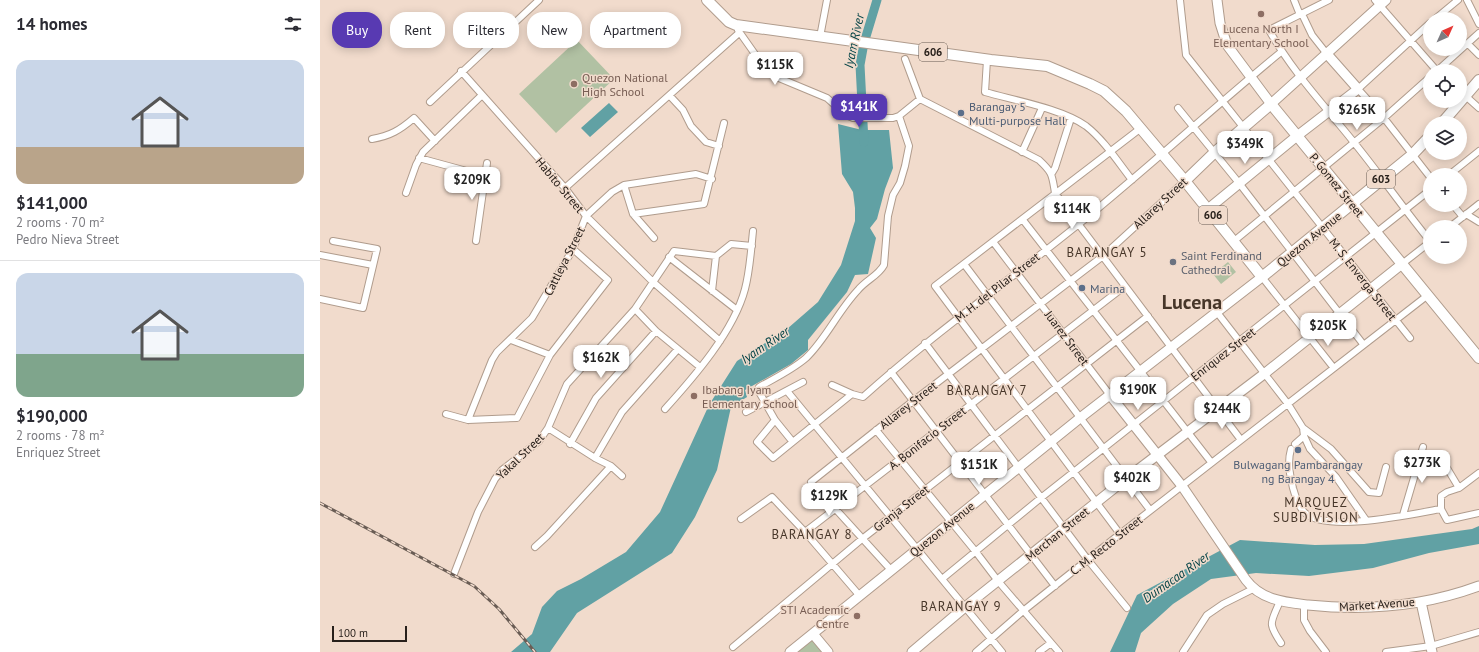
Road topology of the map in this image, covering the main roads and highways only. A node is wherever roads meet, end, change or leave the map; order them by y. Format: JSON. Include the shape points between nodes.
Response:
{"nodes":[{"id":1,"x":707,"y":0,"type":"edge"},
{"id":2,"x":716,"y":0,"type":"edge"},
{"id":3,"x":1217,"y":0,"type":"edge"},
{"id":4,"x":1380,"y":2,"type":"edge"},
{"id":5,"x":738,"y":29,"type":"junction"},
{"id":6,"x":1327,"y":54,"type":"junction"},
{"id":7,"x":1479,"y":80,"type":"edge"},
{"id":8,"x":1467,"y":90,"type":"edge"},
{"id":9,"x":1271,"y":104,"type":"junction"},
{"id":10,"x":1296,"y":136,"type":"junction"},
{"id":11,"x":1423,"y":143,"type":"edge"},
{"id":12,"x":1185,"y":181,"type":"junction"},
{"id":13,"x":1352,"y":204,"type":"junction"},
{"id":14,"x":1208,"y":210,"type":"junction"},
{"id":15,"x":1402,"y":264,"type":"junction"},
{"id":16,"x":1262,"y":277,"type":"junction"},
{"id":17,"x":1479,"y":358,"type":"edge"},
{"id":18,"x":1110,"y":394,"type":"junction"},
{"id":19,"x":1157,"y":456,"type":"junction"},
{"id":20,"x":1479,"y":586,"type":"edge"},
{"id":21,"x":1253,"y":589,"type":"joint"},
{"id":22,"x":1421,"y":602,"type":"junction"},
{"id":23,"x":813,"y":634,"type":"junction"},
{"id":24,"x":1432,"y":649,"type":"edge"},
{"id":25,"x":790,"y":652,"type":"edge"},
{"id":26,"x":828,"y":652,"type":"edge"},
{"id":27,"x":912,"y":652,"type":"edge"}],
"edges":[{"from":1,"to":5,"type":"main road","number":"606"},
{"from":2,"to":5,"type":"main road","via":[[733,17]]},
{"from":3,"to":9,"type":"main road","name":"P. Gomez Street","via":[[1220,23],[1227,45]]},
{"from":4,"to":6,"type":"main road","name":"Allarey Street"},
{"from":5,"to":12,"type":"main road","number":"606","via":[[1047,66],[1090,84],[1110,96],[1126,111]]},
{"from":6,"to":9,"type":"main road","name":"Allarey Street"},
{"from":6,"to":10,"type":"main road","via":[[1358,89]]},
{"from":7,"to":8,"type":"main road"},
{"from":9,"to":10,"type":"main road","name":"P. Gomez Street"},
{"from":9,"to":12,"type":"main road","name":"Allarey Street"},
{"from":10,"to":13,"type":"main road","name":"P. Gomez Street"},
{"from":10,"to":14,"type":"main road"},
{"from":11,"to":13,"type":"main road","name":"Quezon Avenue","number":"603"},
{"from":12,"to":14,"type":"main road","number":"606"},
{"from":13,"to":15,"type":"main road","name":"P. Gomez Street"},
{"from":13,"to":16,"type":"main road","name":"Quezon Avenue"},
{"from":14,"to":16,"type":"main road","number":"606"},
{"from":15,"to":17,"type":"main road","name":"P. Gomez Street"},
{"from":15,"to":19,"type":"main road","name":"Merchan Street"},
{"from":16,"to":18,"type":"main road","name":"Quezon Avenue","via":[[1142,372]]},
{"from":18,"to":19,"type":"main road","name":"Juarez Street"},
{"from":18,"to":23,"type":"main road","name":"Quezon Avenue"},
{"from":19,"to":21,"type":"main road","name":"Juarez Street","via":[[1182,486]]},
{"from":19,"to":27,"type":"main road","name":"Merchan Street","via":[[965,607]]},
{"from":20,"to":22,"type":"main road","name":"Market Avenue"},
{"from":21,"to":22,"type":"main road","name":"Market Avenue","via":[[1280,601],[1304,604],[1364,608]]},
{"from":22,"to":24,"type":"main road"},
{"from":23,"to":25,"type":"main road","name":"Quezon Avenue"},
{"from":23,"to":26,"type":"main road"}]}
